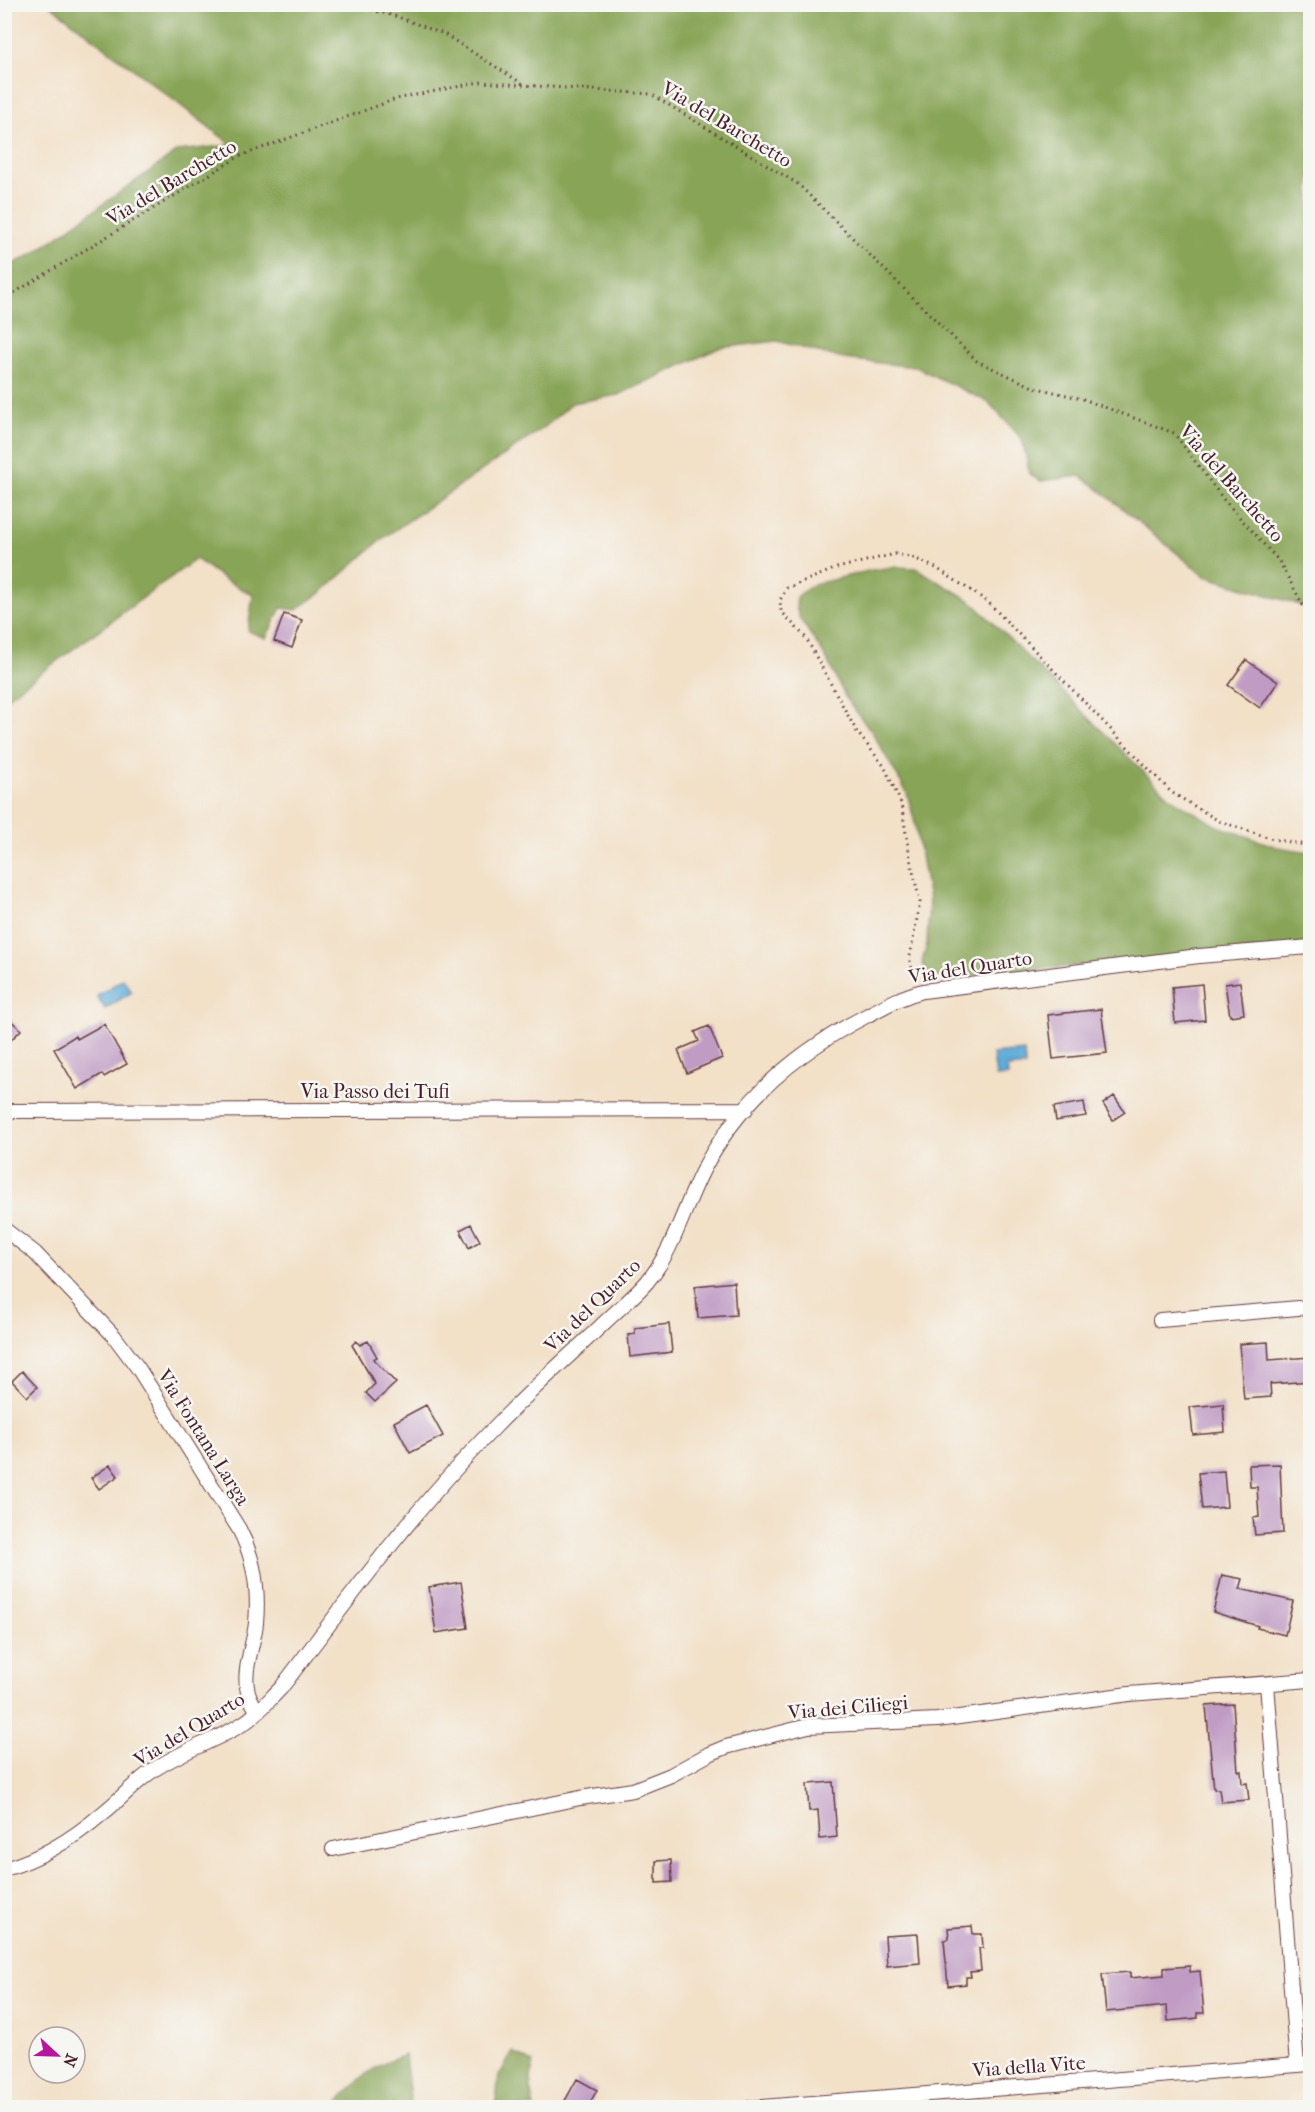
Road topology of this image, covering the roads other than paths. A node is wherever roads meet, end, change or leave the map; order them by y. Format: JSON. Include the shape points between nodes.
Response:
{"nodes":[{"id":1,"x":1311,"y":947,"type":"edge"},
{"id":2,"x":746,"y":1109,"type":"junction"},
{"id":3,"x":4,"y":1111,"type":"edge"},
{"id":4,"x":4,"y":1229,"type":"edge"},
{"id":5,"x":1311,"y":1307,"type":"edge"},
{"id":6,"x":1160,"y":1320,"type":"dead end"},
{"id":7,"x":1311,"y":1680,"type":"edge"},
{"id":8,"x":1267,"y":1684,"type":"junction"},
{"id":9,"x":258,"y":1712,"type":"junction"},
{"id":10,"x":333,"y":1849,"type":"dead end"},
{"id":11,"x":4,"y":1869,"type":"edge"},
{"id":12,"x":1304,"y":2065,"type":"edge"},
{"id":13,"x":750,"y":2108,"type":"edge"}],
"edges":[{"from":1,"to":2,"type":"street","name":"Via del Quarto","via":[[1199,956],[923,991],[895,1000],[813,1046],[777,1075]]},
{"from":2,"to":3,"type":"street","name":"Via Passo dei Tufi"},
{"from":2,"to":9,"type":"street","name":"Via del Quarto","via":[[708,1161],[665,1255],[648,1280],[469,1454],[379,1559],[281,1688]]},
{"from":4,"to":9,"type":"street","name":"Via Fontana Larga","via":[[35,1253],[131,1357],[242,1536],[253,1563],[257,1591],[256,1625],[246,1682]]},
{"from":5,"to":6,"type":"street"},
{"from":7,"to":8,"type":"street","name":"Via dei Ciliegi"},
{"from":8,"to":10,"type":"street","name":"Via dei Ciliegi","via":[[1129,1694],[937,1720],[808,1726],[717,1750],[633,1790]]},
{"from":8,"to":12,"type":"street"},
{"from":9,"to":11,"type":"street","name":"Via del Quarto","via":[[154,1769],[102,1815],[65,1841],[40,1856]]},
{"from":12,"to":13,"type":"street","name":"Via della Vite"}]}
